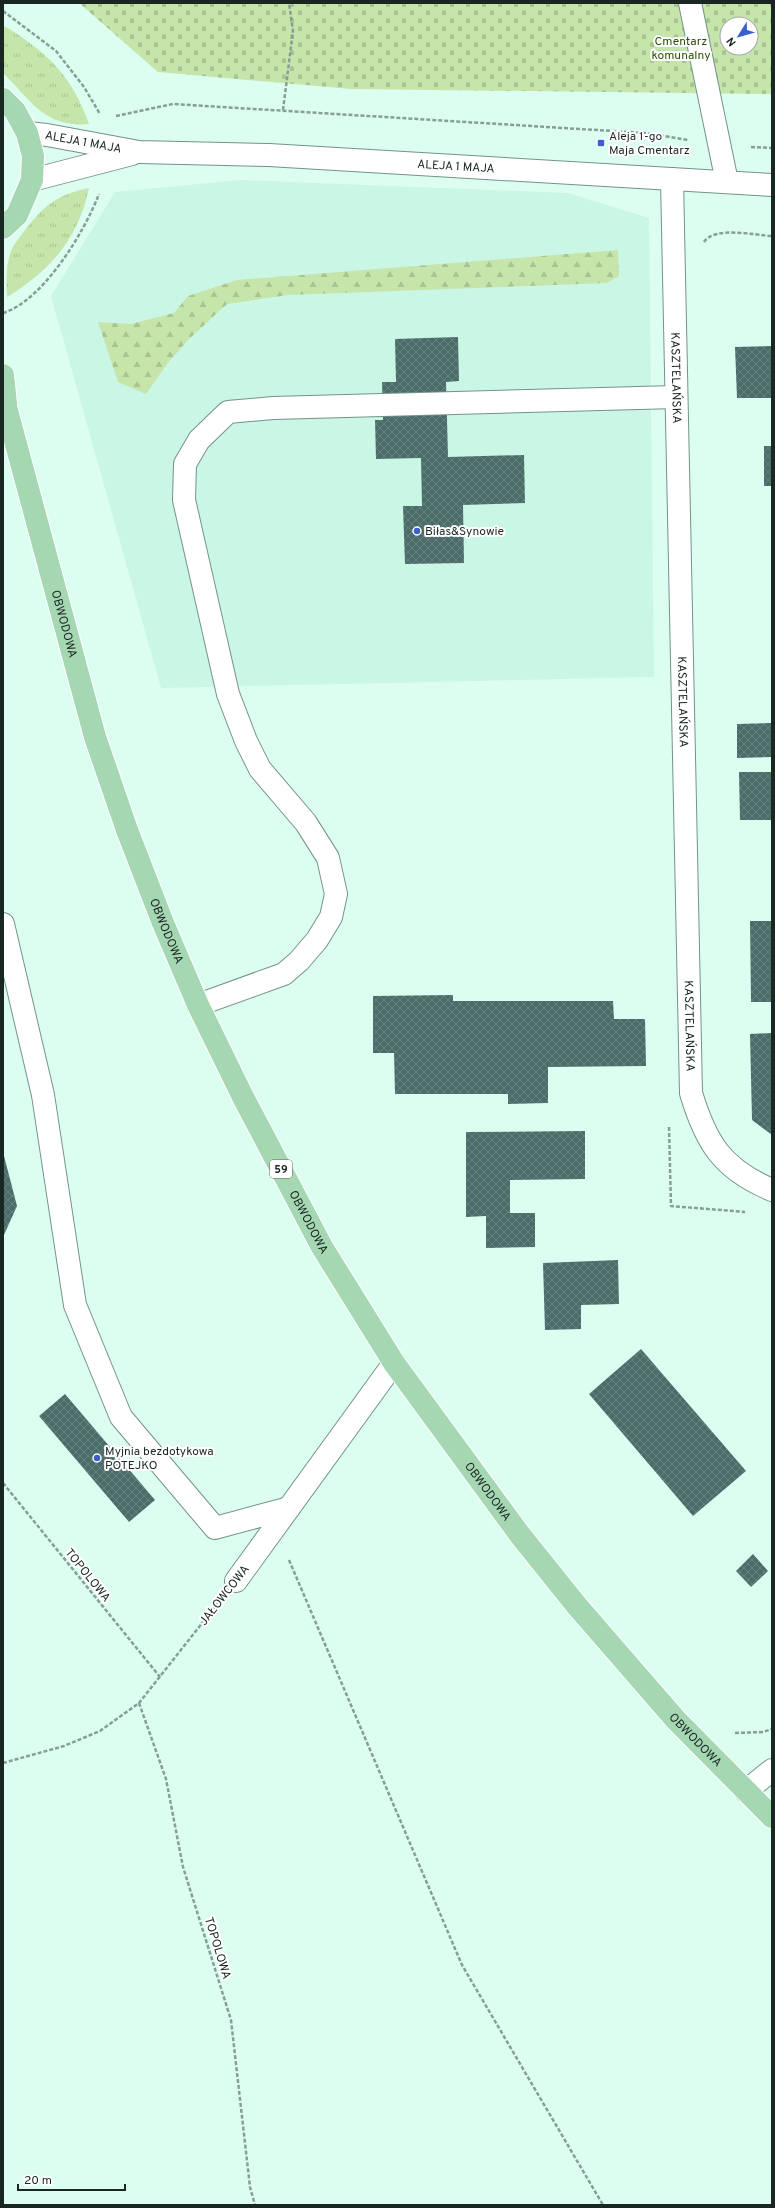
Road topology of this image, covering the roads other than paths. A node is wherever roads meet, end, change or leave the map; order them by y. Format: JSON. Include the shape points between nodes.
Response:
{"nodes":[{"id":1,"x":690,"y":3,"type":"edge"},
{"id":2,"x":3,"y":99,"type":"edge"},
{"id":3,"x":27,"y":133,"type":"junction"},
{"id":4,"x":105,"y":153,"type":"junction"},
{"id":5,"x":672,"y":179,"type":"junction"},
{"id":6,"x":32,"y":180,"type":"junction"},
{"id":7,"x":727,"y":182,"type":"junction"},
{"id":8,"x":772,"y":185,"type":"edge"},
{"id":9,"x":3,"y":228,"type":"edge"},
{"id":10,"x":3,"y":375,"type":"edge"},
{"id":11,"x":676,"y":397,"type":"junction"},
{"id":12,"x":5,"y":400,"type":"edge"},
{"id":13,"x":3,"y":924,"type":"edge"},
{"id":14,"x":198,"y":1005,"type":"junction"},
{"id":15,"x":772,"y":1190,"type":"edge"},
{"id":16,"x":394,"y":1363,"type":"junction"},
{"id":17,"x":289,"y":1508,"type":"junction"},
{"id":18,"x":236,"y":1581,"type":"road end"},
{"id":19,"x":772,"y":1770,"type":"edge"},
{"id":20,"x":746,"y":1791,"type":"junction"},
{"id":21,"x":772,"y":1817,"type":"edge"}],
"edges":[{"from":1,"to":7,"type":"street"},
{"from":2,"to":3,"type":"main road","via":[[15,111]]},
{"from":3,"to":4,"type":"street","name":"ALEJA 1 MAJA","via":[[47,134]]},
{"from":3,"to":6,"type":"main road","via":[[33,156]]},
{"from":4,"to":5,"type":"street","name":"ALEJA 1 MAJA","via":[[269,155]]},
{"from":4,"to":6,"type":"street","name":"ALEJA 1 MAJA"},
{"from":5,"to":7,"type":"street","name":"ALEJA 1 MAJA"},
{"from":5,"to":11,"type":"street","name":"KASZTELAŃSKA"},
{"from":6,"to":9,"type":"main road","via":[[17,215]]},
{"from":7,"to":8,"type":"street","name":"ALEJA 1 MAJA"},
{"from":10,"to":12,"type":"main road","name":"OBWODOWA","number":"59"},
{"from":11,"to":14,"type":"street","via":[[273,408],[228,412],[199,440],[185,464],[184,500],[228,694],[260,769],[306,823],[328,858],[336,894],[331,917],[317,940],[284,974]]},
{"from":11,"to":15,"type":"street","name":"KASZTELAŃSKA","via":[[691,1093],[700,1124],[718,1154],[740,1175]]},
{"from":12,"to":14,"type":"main road","name":"OBWODOWA","number":"59","via":[[95,736],[127,830]]},
{"from":13,"to":17,"type":"street","via":[[43,1095],[75,1305],[121,1417],[215,1528]]},
{"from":14,"to":16,"type":"main road","name":"OBWODOWA","number":"59","via":[[322,1247]]},
{"from":16,"to":17,"type":"street","name":"JAŁOWCOWA"},
{"from":16,"to":20,"type":"main road","name":"OBWODOWA","number":"59","via":[[482,1485],[577,1606],[676,1720]]},
{"from":17,"to":18,"type":"street","name":"JAŁOWCOWA"},
{"from":19,"to":20,"type":"street"},
{"from":20,"to":21,"type":"main road","name":"OBWODOWA","number":"59"}]}
